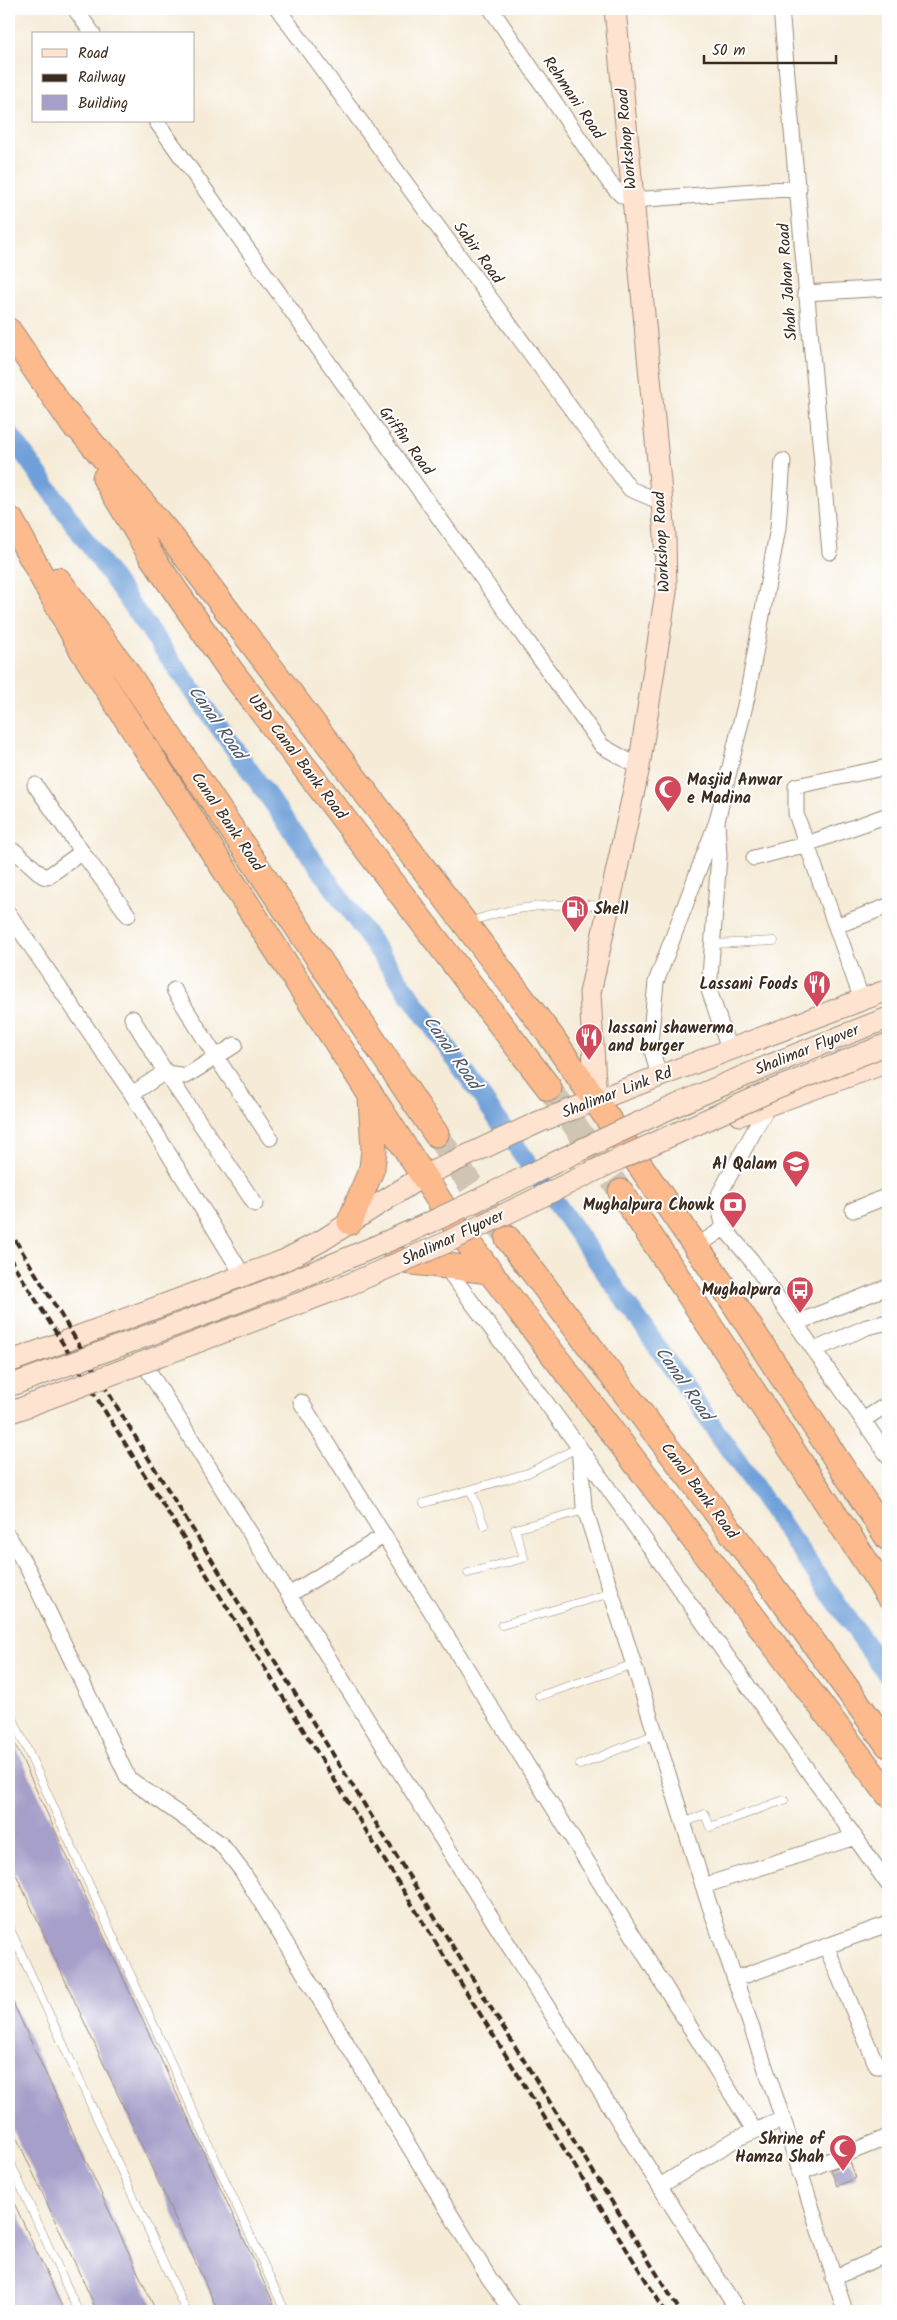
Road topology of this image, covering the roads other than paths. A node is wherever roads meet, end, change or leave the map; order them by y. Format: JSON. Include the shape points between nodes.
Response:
{"nodes":[{"id":1,"x":76,"y":9,"type":"edge"},
{"id":2,"x":278,"y":9,"type":"edge"},
{"id":3,"x":491,"y":9,"type":"edge"},
{"id":4,"x":615,"y":9,"type":"edge"},
{"id":5,"x":781,"y":9,"type":"edge"},
{"id":6,"x":92,"y":32,"type":"edge"},
{"id":7,"x":157,"y":122,"type":"edge"},
{"id":8,"x":799,"y":188,"type":"junction"},
{"id":9,"x":633,"y":200,"type":"junction"},
{"id":10,"x":888,"y":288,"type":"edge"},
{"id":11,"x":805,"y":293,"type":"junction"},
{"id":12,"x":9,"y":331,"type":"edge"},
{"id":13,"x":66,"y":413,"type":"junction"},
{"id":14,"x":783,"y":461,"type":"dead end"},
{"id":15,"x":661,"y":502,"type":"junction"},
{"id":16,"x":10,"y":518,"type":"edge"},
{"id":17,"x":830,"y":552,"type":"dead end"},
{"id":18,"x":888,"y":767,"type":"edge"},
{"id":19,"x":638,"y":768,"type":"junction"},
{"id":20,"x":35,"y":784,"type":"dead end"},
{"id":21,"x":888,"y":815,"type":"edge"},
{"id":22,"x":717,"y":821,"type":"junction"},
{"id":23,"x":807,"y":844,"type":"junction"},
{"id":24,"x":82,"y":852,"type":"junction"},
{"id":25,"x":9,"y":856,"type":"edge"},
{"id":26,"x":754,"y":858,"type":"dead end"},
{"id":27,"x":608,"y":906,"type":"junction"},
{"id":28,"x":888,"y":906,"type":"edge"},
{"id":29,"x":9,"y":914,"type":"edge"},
{"id":30,"x":128,"y":915,"type":"dead end"},
{"id":31,"x":465,"y":923,"type":"junction"},
{"id":32,"x":836,"y":926,"type":"junction"},
{"id":33,"x":774,"y":941,"type":"dead end"},
{"id":34,"x":712,"y":944,"type":"junction"},
{"id":35,"x":174,"y":990,"type":"dead end"},
{"id":36,"x":888,"y":990,"type":"edge"},
{"id":37,"x":862,"y":1000,"type":"junction"},
{"id":38,"x":132,"y":1018,"type":"dead end"},
{"id":39,"x":888,"y":1018,"type":"edge"},
{"id":40,"x":888,"y":1044,"type":"edge"},
{"id":41,"x":235,"y":1045,"type":"dead end"},
{"id":42,"x":729,"y":1049,"type":"junction"},
{"id":43,"x":216,"y":1057,"type":"junction"},
{"id":44,"x":888,"y":1062,"type":"edge"},
{"id":45,"x":166,"y":1073,"type":"junction"},
{"id":46,"x":659,"y":1077,"type":"junction"},
{"id":47,"x":549,"y":1088,"type":"tunnel mouth"},
{"id":48,"x":132,"y":1094,"type":"junction"},
{"id":49,"x":371,"y":1095,"type":"junction"},
{"id":50,"x":596,"y":1100,"type":"junction"},
{"id":51,"x":769,"y":1104,"type":"junction"},
{"id":52,"x":436,"y":1134,"type":"tunnel mouth"},
{"id":53,"x":270,"y":1138,"type":"dead end"},
{"id":54,"x":634,"y":1156,"type":"junction"},
{"id":55,"x":423,"y":1176,"type":"junction"},
{"id":56,"x":621,"y":1192,"type":"tunnel mouth"},
{"id":57,"x":888,"y":1196,"type":"edge"},
{"id":58,"x":255,"y":1204,"type":"dead end"},
{"id":59,"x":853,"y":1210,"type":"dead end"},
{"id":60,"x":350,"y":1222,"type":"junction"},
{"id":61,"x":724,"y":1228,"type":"junction"},
{"id":62,"x":459,"y":1230,"type":"junction"},
{"id":63,"x":508,"y":1239,"type":"tunnel mouth"},
{"id":64,"x":696,"y":1247,"type":"junction"},
{"id":65,"x":396,"y":1260,"type":"junction"},
{"id":66,"x":445,"y":1266,"type":"junction"},
{"id":67,"x":490,"y":1271,"type":"junction"},
{"id":68,"x":244,"y":1277,"type":"junction"},
{"id":69,"x":888,"y":1287,"type":"edge"},
{"id":70,"x":888,"y":1322,"type":"edge"},
{"id":71,"x":796,"y":1323,"type":"junction"},
{"id":72,"x":86,"y":1332,"type":"junction"},
{"id":73,"x":814,"y":1350,"type":"junction"},
{"id":74,"x":9,"y":1362,"type":"edge"},
{"id":75,"x":148,"y":1370,"type":"junction"},
{"id":76,"x":111,"y":1384,"type":"junction"},
{"id":77,"x":9,"y":1386,"type":"edge"},
{"id":78,"x":301,"y":1402,"type":"dead end"},
{"id":79,"x":888,"y":1404,"type":"edge"},
{"id":80,"x":9,"y":1413,"type":"edge"},
{"id":81,"x":863,"y":1420,"type":"junction"},
{"id":82,"x":9,"y":1422,"type":"edge"},
{"id":83,"x":579,"y":1448,"type":"junction"},
{"id":84,"x":888,"y":1456,"type":"edge"},
{"id":85,"x":471,"y":1490,"type":"junction"},
{"id":86,"x":424,"y":1503,"type":"dead end"},
{"id":87,"x":585,"y":1510,"type":"junction"},
{"id":88,"x":484,"y":1525,"type":"dead end"},
{"id":89,"x":383,"y":1536,"type":"junction"},
{"id":90,"x":9,"y":1537,"type":"edge"},
{"id":91,"x":888,"y":1538,"type":"edge"},
{"id":92,"x":468,"y":1573,"type":"dead end"},
{"id":93,"x":611,"y":1593,"type":"junction"},
{"id":94,"x":289,"y":1595,"type":"junction"},
{"id":95,"x":888,"y":1595,"type":"edge"},
{"id":96,"x":502,"y":1625,"type":"dead end"},
{"id":97,"x":634,"y":1664,"type":"junction"},
{"id":98,"x":539,"y":1696,"type":"dead end"},
{"id":99,"x":9,"y":1710,"type":"edge"},
{"id":100,"x":656,"y":1734,"type":"junction"},
{"id":101,"x":888,"y":1745,"type":"edge"},
{"id":102,"x":580,"y":1765,"type":"dead end"},
{"id":103,"x":888,"y":1794,"type":"edge"},
{"id":104,"x":784,"y":1800,"type":"dead end"},
{"id":105,"x":684,"y":1823,"type":"junction"},
{"id":106,"x":855,"y":1837,"type":"junction"},
{"id":107,"x":888,"y":1884,"type":"edge"},
{"id":108,"x":703,"y":1886,"type":"junction"},
{"id":109,"x":888,"y":1924,"type":"edge"},
{"id":110,"x":9,"y":1927,"type":"edge"},
{"id":111,"x":826,"y":1946,"type":"junction"},
{"id":112,"x":735,"y":1979,"type":"junction"},
{"id":113,"x":888,"y":2065,"type":"edge"},
{"id":114,"x":783,"y":2119,"type":"junction"},
{"id":115,"x":754,"y":2130,"type":"junction"},
{"id":116,"x":888,"y":2137,"type":"edge"},
{"id":117,"x":9,"y":2160,"type":"edge"},
{"id":118,"x":799,"y":2172,"type":"junction"},
{"id":119,"x":660,"y":2186,"type":"junction"},
{"id":120,"x":888,"y":2254,"type":"edge"},
{"id":121,"x":833,"y":2278,"type":"junction"},
{"id":122,"x":78,"y":2311,"type":"edge"},
{"id":123,"x":186,"y":2311,"type":"edge"},
{"id":124,"x":285,"y":2311,"type":"edge"},
{"id":125,"x":512,"y":2311,"type":"edge"},
{"id":126,"x":738,"y":2311,"type":"edge"},
{"id":127,"x":845,"y":2311,"type":"edge"}],
"edges":[{"from":1,"to":6,"type":"street"},
{"from":2,"to":15,"type":"street","name":"Sabir Road","via":[[630,490]]},
{"from":3,"to":9,"type":"street","name":"Rehmani Road","via":[[609,182],[621,195]]},
{"from":4,"to":9,"type":"main road","name":"Workshop Road"},
{"from":5,"to":8,"type":"street","name":"Shah Jahan Road"},
{"from":7,"to":19,"type":"street","name":"Griffin Road","via":[[602,746]]},
{"from":8,"to":9,"type":"street"},
{"from":8,"to":11,"type":"street","name":"Shah Jahan Road"},
{"from":9,"to":15,"type":"main road","name":"Workshop Road"},
{"from":10,"to":11,"type":"street"},
{"from":11,"to":17,"type":"street","name":"Shah Jahan Road"},
{"from":12,"to":13,"type":"highway"},
{"from":13,"to":31,"type":"highway","via":[[172,538]]},
{"from":13,"to":47,"type":"highway","name":"UBD Canal Bank Road","via":[[152,557],[231,671]]},
{"from":14,"to":22,"type":"street","via":[[778,528],[754,659]]},
{"from":15,"to":19,"type":"main road","name":"Workshop Road","via":[[666,592]]},
{"from":16,"to":49,"type":"highway","via":[[82,650]]},
{"from":16,"to":52,"type":"highway","name":"Canal Bank Road","via":[[123,667]]},
{"from":18,"to":23,"type":"street","via":[[796,786],[796,814]]},
{"from":19,"to":27,"type":"main road","name":"Workshop Road"},
{"from":20,"to":24,"type":"street"},
{"from":21,"to":23,"type":"street"},
{"from":22,"to":34,"type":"street","via":[[719,856]]},
{"from":22,"to":46,"type":"street","via":[[656,982],[650,1042]]},
{"from":23,"to":26,"type":"street"},
{"from":23,"to":32,"type":"street"},
{"from":24,"to":25,"type":"street","via":[[47,877],[16,852]]},
{"from":24,"to":30,"type":"street"},
{"from":27,"to":31,"type":"lane","via":[[548,906],[490,914]]},
{"from":27,"to":50,"type":"main road","name":"Workshop Road","via":[[590,993]]},
{"from":28,"to":32,"type":"street"},
{"from":29,"to":48,"type":"street"},
{"from":31,"to":50,"type":"highway"},
{"from":32,"to":37,"type":"street"},
{"from":33,"to":34,"type":"lane"},
{"from":34,"to":42,"type":"street","via":[[709,990]]},
{"from":35,"to":43,"type":"street"},
{"from":36,"to":37,"type":"main road","name":"Shalimar Link Rd"},
{"from":37,"to":42,"type":"main road","name":"Shalimar Link Rd"},
{"from":38,"to":45,"type":"street"},
{"from":39,"to":77,"type":"main road","name":"Shalimar Flyover","bridge":true,"via":[[763,1067],[336,1263],[203,1316]]},
{"from":40,"to":80,"type":"main road","name":"Shalimar Flyover","bridge":true,"via":[[773,1090],[348,1285]]},
{"from":41,"to":43,"type":"street"},
{"from":42,"to":46,"type":"main road","name":"Shalimar Link Rd"},
{"from":43,"to":45,"type":"street","via":[[186,1076]]},
{"from":43,"to":53,"type":"street"},
{"from":44,"to":51,"type":"main road"},
{"from":45,"to":48,"type":"street"},
{"from":45,"to":58,"type":"street"},
{"from":46,"to":50,"type":"main road","name":"Shalimar Link Rd"},
{"from":48,"to":68,"type":"street"},
{"from":49,"to":55,"type":"highway"},
{"from":49,"to":60,"type":"highway","via":[[372,1168]]},
{"from":50,"to":54,"type":"highway"},
{"from":50,"to":55,"type":"main road","name":"Shalimar Link Rd","via":[[541,1121]]},
{"from":51,"to":54,"type":"main road"},
{"from":51,"to":61,"type":"street","via":[[717,1198]]},
{"from":54,"to":62,"type":"main road","bridge":true},
{"from":54,"to":64,"type":"highway"},
{"from":55,"to":60,"type":"main road","name":"Shalimar Link Rd"},
{"from":55,"to":62,"type":"highway"},
{"from":56,"to":95,"type":"highway"},
{"from":57,"to":59,"type":"street"},
{"from":60,"to":68,"type":"main road","name":"Shalimar Link Rd","via":[[285,1260]]},
{"from":61,"to":64,"type":"street"},
{"from":61,"to":71,"type":"street"},
{"from":62,"to":65,"type":"main road"},
{"from":62,"to":67,"type":"highway"},
{"from":63,"to":101,"type":"highway","name":"Canal Bank Road","via":[[770,1583]]},
{"from":64,"to":91,"type":"highway"},
{"from":65,"to":66,"type":"highway"},
{"from":65,"to":75,"type":"main road"},
{"from":66,"to":67,"type":"highway"},
{"from":66,"to":83,"type":"street"},
{"from":67,"to":103,"type":"highway"},
{"from":68,"to":72,"type":"main road","name":"Shalimar Link Rd"},
{"from":69,"to":71,"type":"street"},
{"from":70,"to":73,"type":"street","via":[[867,1327]]},
{"from":71,"to":73,"type":"street"},
{"from":72,"to":74,"type":"main road","name":"Shalimar Link Rd"},
{"from":72,"to":76,"type":"main road"},
{"from":73,"to":81,"type":"street"},
{"from":75,"to":76,"type":"main road"},
{"from":75,"to":94,"type":"street"},
{"from":76,"to":82,"type":"main road"},
{"from":78,"to":89,"type":"street"},
{"from":79,"to":81,"type":"street"},
{"from":81,"to":84,"type":"street"},
{"from":83,"to":85,"type":"lane","via":[[528,1473]]},
{"from":83,"to":87,"type":"street"},
{"from":83,"to":106,"type":"street"},
{"from":85,"to":86,"type":"lane"},
{"from":85,"to":88,"type":"lane"},
{"from":87,"to":92,"type":"lane","via":[[515,1529],[524,1558]]},
{"from":87,"to":93,"type":"street"},
{"from":89,"to":94,"type":"street"},
{"from":89,"to":115,"type":"street"},
{"from":90,"to":125,"type":"street","via":[[28,1569],[128,1778],[221,1844],[242,1871],[478,2261]]},
{"from":93,"to":96,"type":"lane"},
{"from":93,"to":97,"type":"street"},
{"from":94,"to":119,"type":"street"},
{"from":97,"to":98,"type":"lane"},
{"from":97,"to":100,"type":"street"},
{"from":99,"to":124,"type":"lane"},
{"from":100,"to":102,"type":"lane"},
{"from":100,"to":105,"type":"street"},
{"from":104,"to":105,"type":"lane","via":[[710,1827],[705,1814]]},
{"from":105,"to":108,"type":"street"},
{"from":106,"to":107,"type":"street"},
{"from":106,"to":108,"type":"street"},
{"from":108,"to":112,"type":"street"},
{"from":109,"to":111,"type":"street"},
{"from":110,"to":123,"type":"lane"},
{"from":111,"to":112,"type":"street"},
{"from":111,"to":113,"type":"street","via":[[877,2066]]},
{"from":112,"to":114,"type":"street"},
{"from":114,"to":115,"type":"street"},
{"from":114,"to":118,"type":"street"},
{"from":115,"to":119,"type":"street"},
{"from":116,"to":118,"type":"street"},
{"from":117,"to":122,"type":"lane"},
{"from":118,"to":121,"type":"street"},
{"from":119,"to":126,"type":"street"},
{"from":120,"to":121,"type":"street"},
{"from":121,"to":127,"type":"street"}]}
